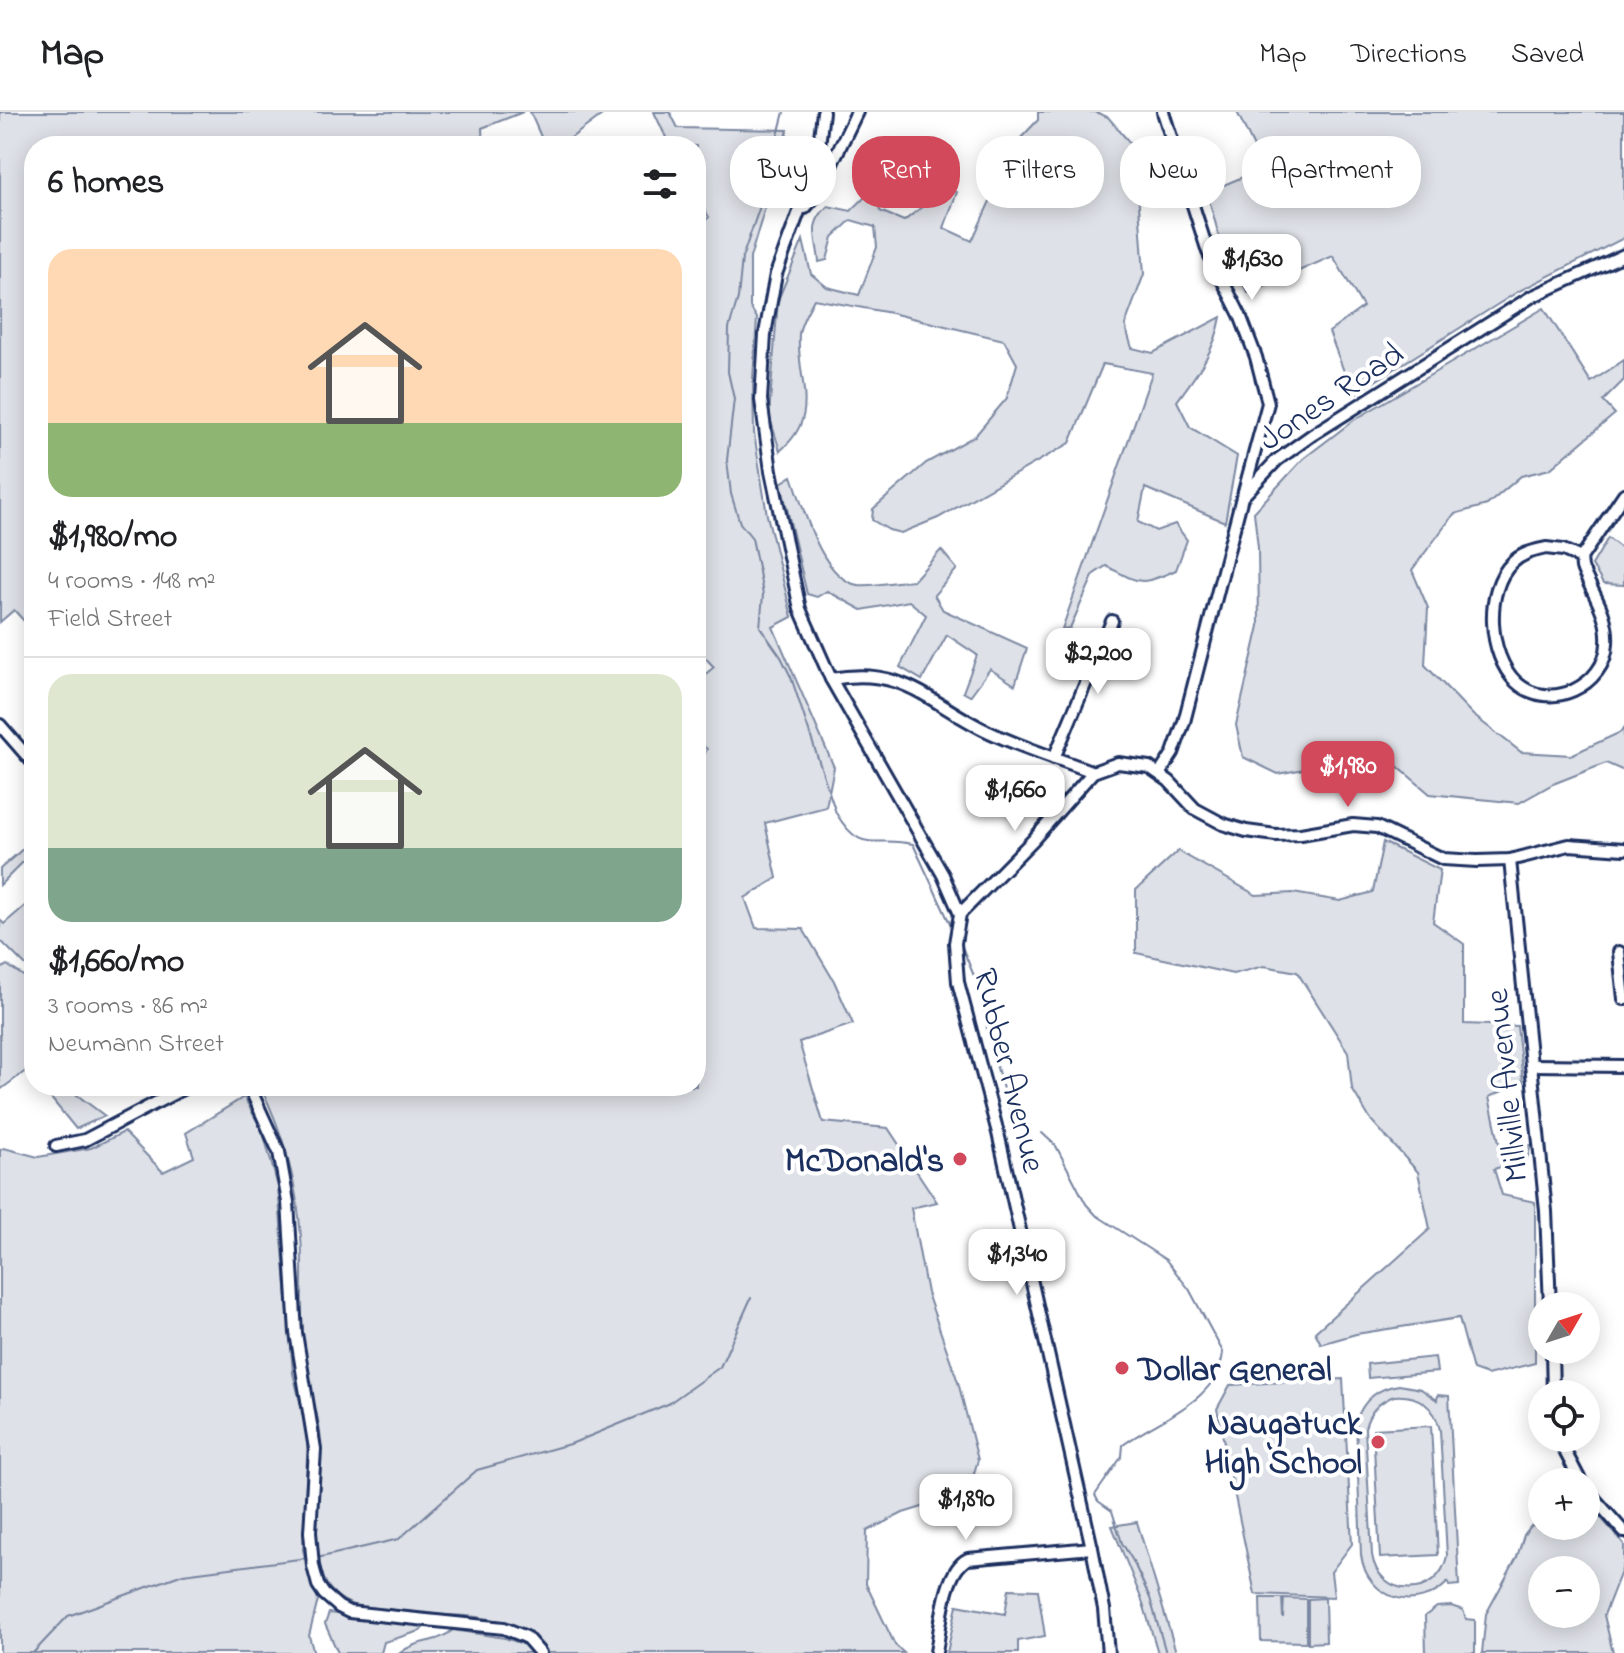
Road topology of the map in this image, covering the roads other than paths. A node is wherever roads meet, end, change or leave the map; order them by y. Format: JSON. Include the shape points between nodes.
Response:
{"nodes":[{"id":1,"x":823,"y":112,"type":"edge"},
{"id":2,"x":857,"y":112,"type":"edge"},
{"id":3,"x":1163,"y":112,"type":"edge"},
{"id":4,"x":801,"y":212,"type":"junction"},
{"id":5,"x":1624,"y":255,"type":"edge"},
{"id":6,"x":1624,"y":494,"type":"edge"},
{"id":7,"x":1242,"y":497,"type":"junction"},
{"id":8,"x":1581,"y":558,"type":"junction"},
{"id":9,"x":1112,"y":621,"type":"dead end"},
{"id":10,"x":831,"y":679,"type":"junction"},
{"id":11,"x":0,"y":725,"type":"edge"},
{"id":12,"x":24,"y":753,"type":"edge"},
{"id":13,"x":1054,"y":758,"type":"junction"},
{"id":14,"x":1093,"y":772,"type":"junction"},
{"id":15,"x":1160,"y":773,"type":"junction"},
{"id":16,"x":1624,"y":849,"type":"edge"},
{"id":17,"x":1510,"y":860,"type":"junction"},
{"id":18,"x":959,"y":916,"type":"junction"},
{"id":19,"x":1619,"y":952,"type":"dead end"},
{"id":20,"x":1624,"y":999,"type":"edge"},
{"id":21,"x":1532,"y":1065,"type":"junction"},
{"id":22,"x":1624,"y":1066,"type":"edge"},
{"id":23,"x":169,"y":1096,"type":"edge"},
{"id":24,"x":254,"y":1096,"type":"edge"},
{"id":25,"x":56,"y":1146,"type":"dead end"},
{"id":26,"x":1549,"y":1292,"type":"edge"},
{"id":27,"x":1600,"y":1505,"type":"edge"},
{"id":28,"x":1624,"y":1532,"type":"edge"},
{"id":29,"x":1092,"y":1548,"type":"junction"},
{"id":30,"x":936,"y":1652,"type":"edge"},
{"id":31,"x":540,"y":1653,"type":"edge"},
{"id":32,"x":1108,"y":1653,"type":"edge"}],
"edges":[{"from":1,"to":4,"type":"street","name":"Rubber Avenue","via":[[817,163]]},
{"from":2,"to":4,"type":"street","via":[[817,194]]},
{"from":3,"to":7,"type":"street","via":[[1208,252],[1240,315],[1268,403]]},
{"from":4,"to":10,"type":"street","name":"Rubber Avenue","via":[[776,274],[761,400],[800,609]]},
{"from":5,"to":7,"type":"street","name":"Jones Road","via":[[1531,297],[1312,435],[1277,460]]},
{"from":6,"to":8,"type":"street"},
{"from":7,"to":15,"type":"street","name":"Jones Road","via":[[1196,683],[1176,746]]},
{"from":8,"to":8,"type":"street","via":[[1607,625],[1604,661],[1585,685],[1554,696],[1530,691],[1507,671],[1499,651],[1496,588],[1503,573],[1529,552],[1554,549]]},
{"from":9,"to":13,"type":"street"},
{"from":10,"to":13,"type":"street","via":[[865,675],[917,688],[988,732]]},
{"from":10,"to":18,"type":"street","name":"Rubber Avenue","via":[[952,890]]},
{"from":11,"to":12,"type":"street"},
{"from":13,"to":14,"type":"street"},
{"from":14,"to":15,"type":"street","via":[[1128,763]]},
{"from":14,"to":18,"type":"street"},
{"from":15,"to":17,"type":"street","via":[[1195,809],[1246,831],[1276,835],[1377,827],[1443,859]]},
{"from":16,"to":17,"type":"street","via":[[1569,845]]},
{"from":17,"to":21,"type":"street","name":"Millville Avenue"},
{"from":18,"to":29,"type":"street","name":"Rubber Avenue","via":[[958,982],[998,1133]]},
{"from":19,"to":20,"type":"street"},
{"from":21,"to":22,"type":"street"},
{"from":21,"to":26,"type":"street","name":"Millville Avenue"},
{"from":23,"to":25,"type":"street","via":[[85,1140]]},
{"from":24,"to":31,"type":"street","via":[[279,1152],[288,1202],[296,1333],[314,1439],[310,1532],[318,1585],[349,1612],[504,1628],[526,1637]]},
{"from":27,"to":28,"type":"street"},
{"from":29,"to":30,"type":"street","via":[[959,1563],[950,1581]]},
{"from":29,"to":32,"type":"street","name":"Rubber Avenue"}]}
